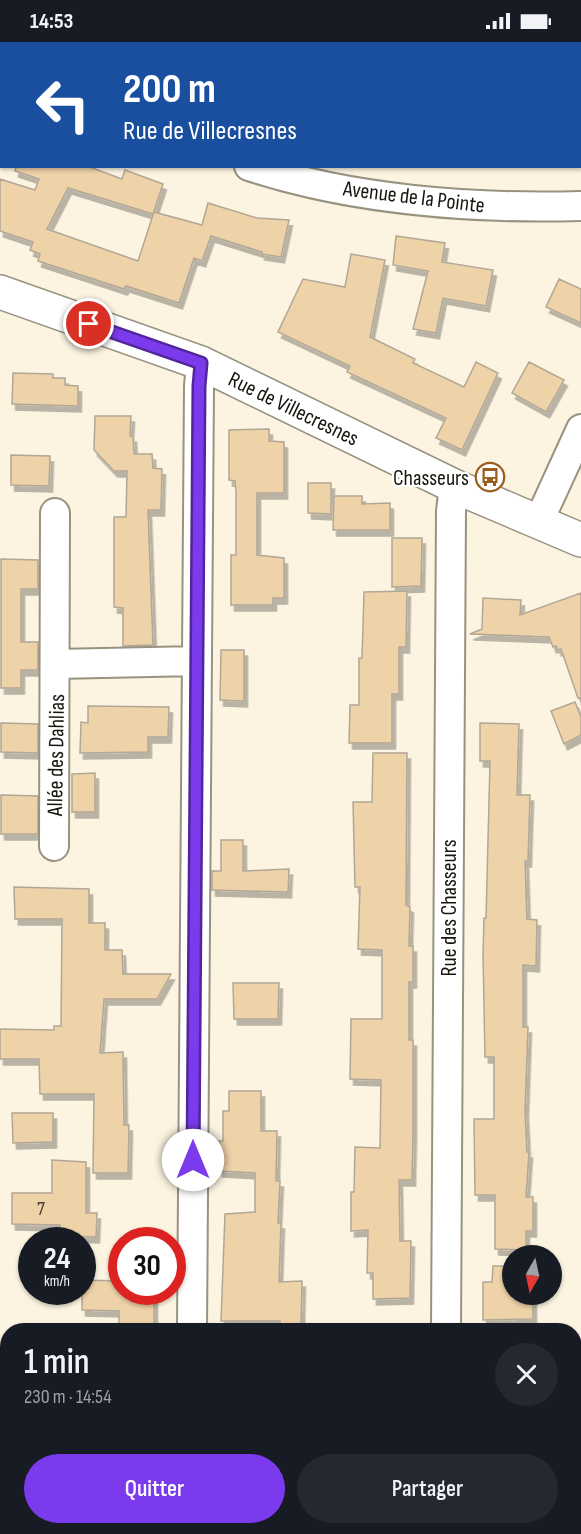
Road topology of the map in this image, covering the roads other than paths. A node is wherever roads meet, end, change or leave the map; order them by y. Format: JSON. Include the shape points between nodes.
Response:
{"nodes":[{"id":1,"x":257,"y":168,"type":"edge"},
{"id":2,"x":581,"y":206,"type":"edge"},
{"id":3,"x":0,"y":292,"type":"edge"},
{"id":4,"x":201,"y":363,"type":"junction"},
{"id":5,"x":581,"y":429,"type":"edge"},
{"id":6,"x":454,"y":486,"type":"junction"},
{"id":7,"x":55,"y":513,"type":"dead end"},
{"id":8,"x":538,"y":523,"type":"junction"},
{"id":9,"x":581,"y":540,"type":"edge"},
{"id":10,"x":197,"y":661,"type":"junction"},
{"id":11,"x":56,"y":664,"type":"junction"},
{"id":12,"x":54,"y":846,"type":"dead end"},
{"id":13,"x":192,"y":1323,"type":"edge"},
{"id":14,"x":446,"y":1323,"type":"edge"}],
"edges":[{"from":1,"to":2,"type":"street","name":"Avenue de la Pointe","via":[[401,198],[504,207]]},
{"from":3,"to":4,"type":"street","name":"Rue de Villecresnes"},
{"from":4,"to":6,"type":"street","name":"Rue de Villecresnes"},
{"from":4,"to":10,"type":"street"},
{"from":5,"to":8,"type":"street"},
{"from":6,"to":8,"type":"street","name":"Rue de Villecresnes"},
{"from":6,"to":14,"type":"street","name":"Rue des Chasseurs"},
{"from":7,"to":11,"type":"street","name":"Allée des Dahlias"},
{"from":8,"to":9,"type":"street","name":"Rue de Villecresnes"},
{"from":10,"to":11,"type":"street","name":"Allée des Dahlias"},
{"from":10,"to":13,"type":"street"},
{"from":11,"to":12,"type":"street","name":"Allée des Dahlias"}]}
